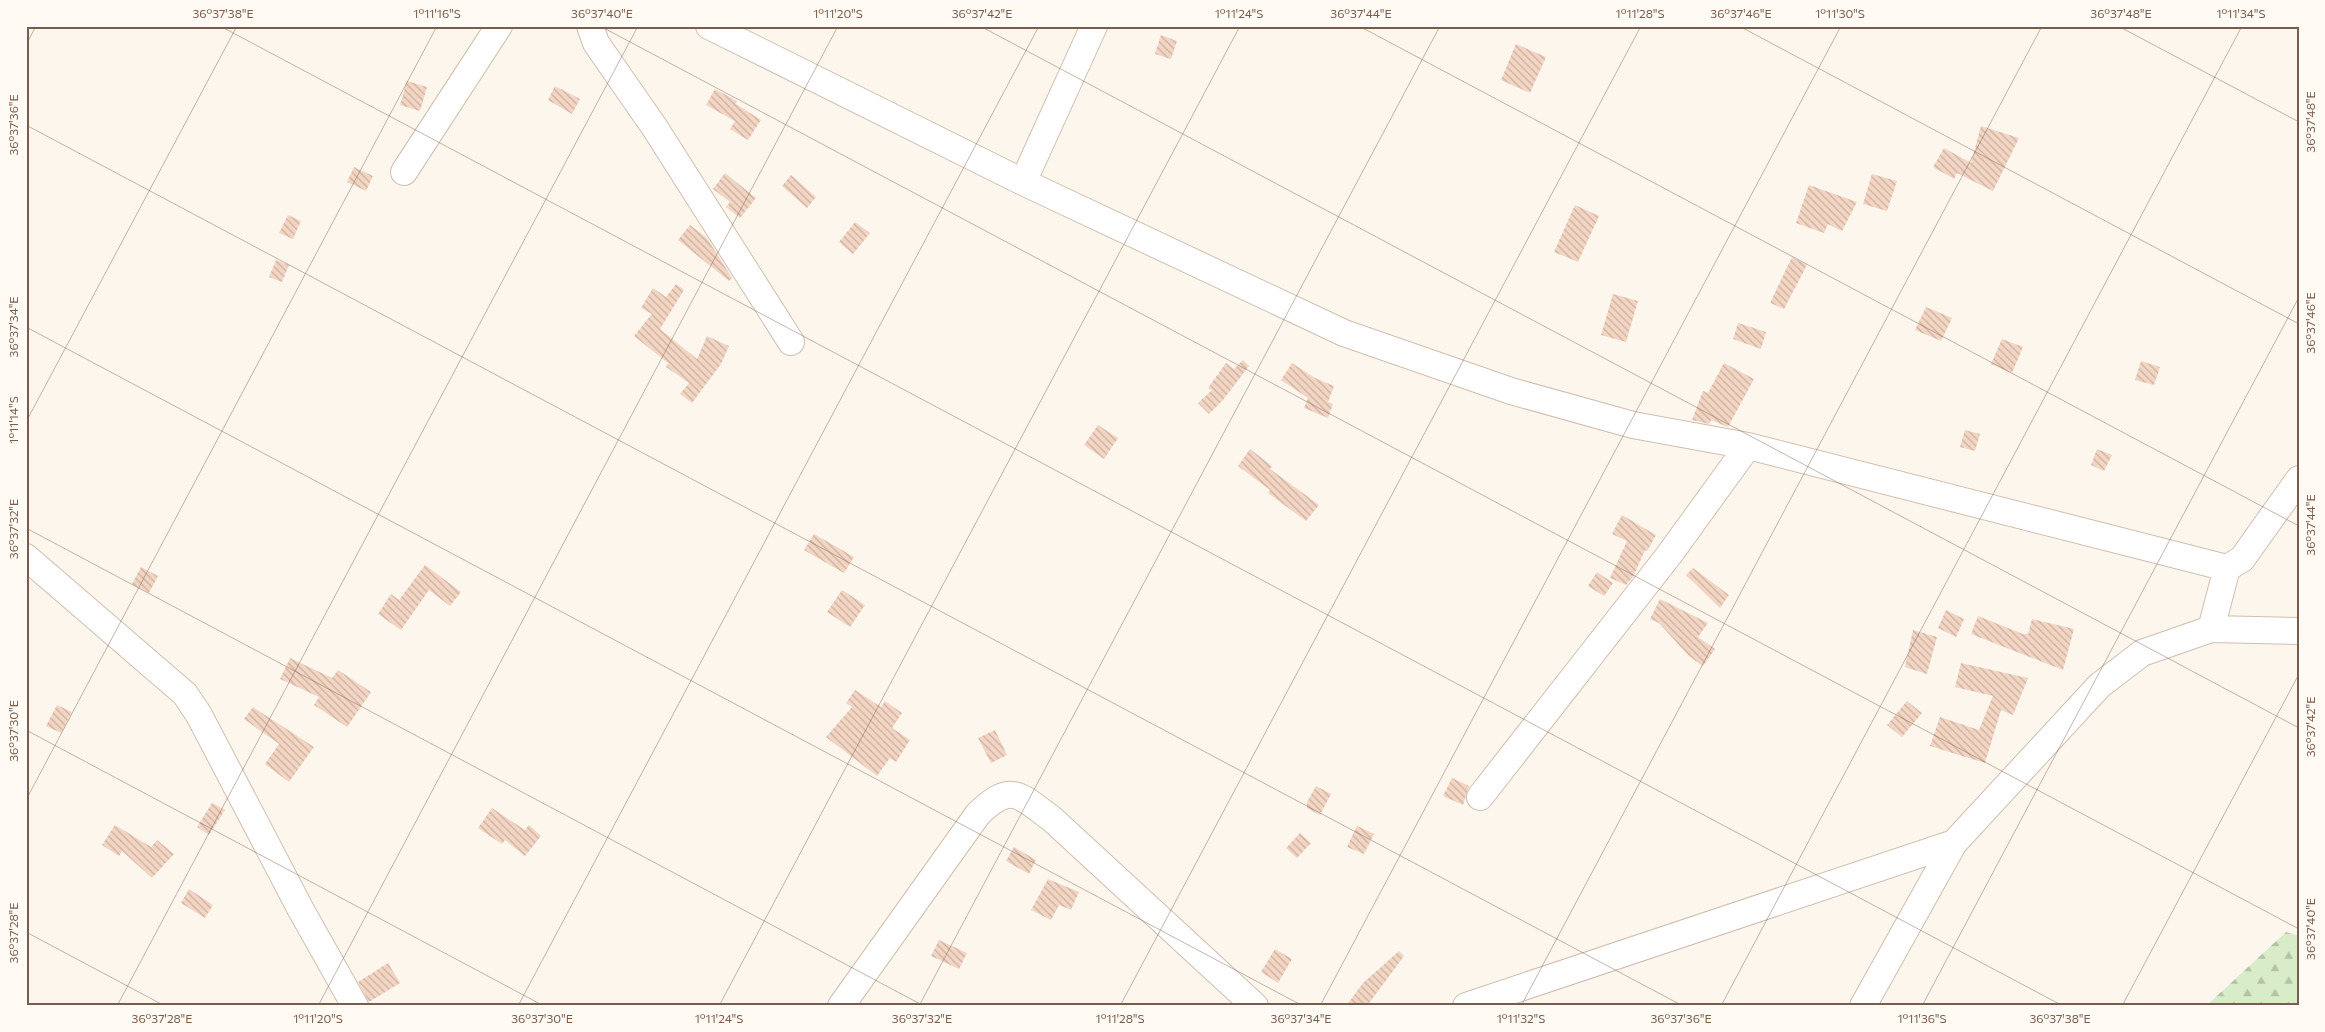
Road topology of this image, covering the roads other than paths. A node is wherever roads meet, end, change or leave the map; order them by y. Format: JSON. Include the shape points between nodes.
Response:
{"nodes":[{"id":1,"x":499,"y":26,"type":"edge"},
{"id":2,"x":590,"y":26,"type":"edge"},
{"id":3,"x":709,"y":26,"type":"edge"},
{"id":4,"x":1094,"y":26,"type":"edge"},
{"id":5,"x":404,"y":172,"type":"dead end"},
{"id":6,"x":1023,"y":182,"type":"junction"},
{"id":7,"x":791,"y":342,"type":"dead end"},
{"id":8,"x":1748,"y":446,"type":"junction"},
{"id":9,"x":2299,"y":479,"type":"edge"},
{"id":10,"x":26,"y":557,"type":"edge"},
{"id":11,"x":2227,"y":568,"type":"junction"},
{"id":12,"x":2211,"y":629,"type":"junction"},
{"id":13,"x":2299,"y":631,"type":"edge"},
{"id":14,"x":1480,"y":797,"type":"dead end"},
{"id":15,"x":1954,"y":843,"type":"junction"},
{"id":16,"x":355,"y":1006,"type":"edge"},
{"id":17,"x":841,"y":1006,"type":"edge"},
{"id":18,"x":1255,"y":1006,"type":"edge"},
{"id":19,"x":1466,"y":1006,"type":"edge"},
{"id":20,"x":1863,"y":1006,"type":"edge"}],
"edges":[{"from":1,"to":5,"type":"street"},
{"from":2,"to":7,"type":"street","via":[[596,43],[655,128]]},
{"from":3,"to":6,"type":"street"},
{"from":4,"to":6,"type":"street"},
{"from":6,"to":8,"type":"street","via":[[1344,333],[1511,391],[1633,425]]},
{"from":8,"to":11,"type":"street"},
{"from":8,"to":14,"type":"street","via":[[1670,555]]},
{"from":9,"to":11,"type":"street","via":[[2242,559]]},
{"from":10,"to":16,"type":"street","via":[[184,694],[199,715]]},
{"from":11,"to":12,"type":"street"},
{"from":12,"to":13,"type":"street"},
{"from":12,"to":15,"type":"street","via":[[2142,653],[2098,686]]},
{"from":15,"to":19,"type":"street"},
{"from":15,"to":20,"type":"street"},
{"from":17,"to":18,"type":"street","via":[[978,814],[1004,794],[1020,796],[1052,819]]}]}
